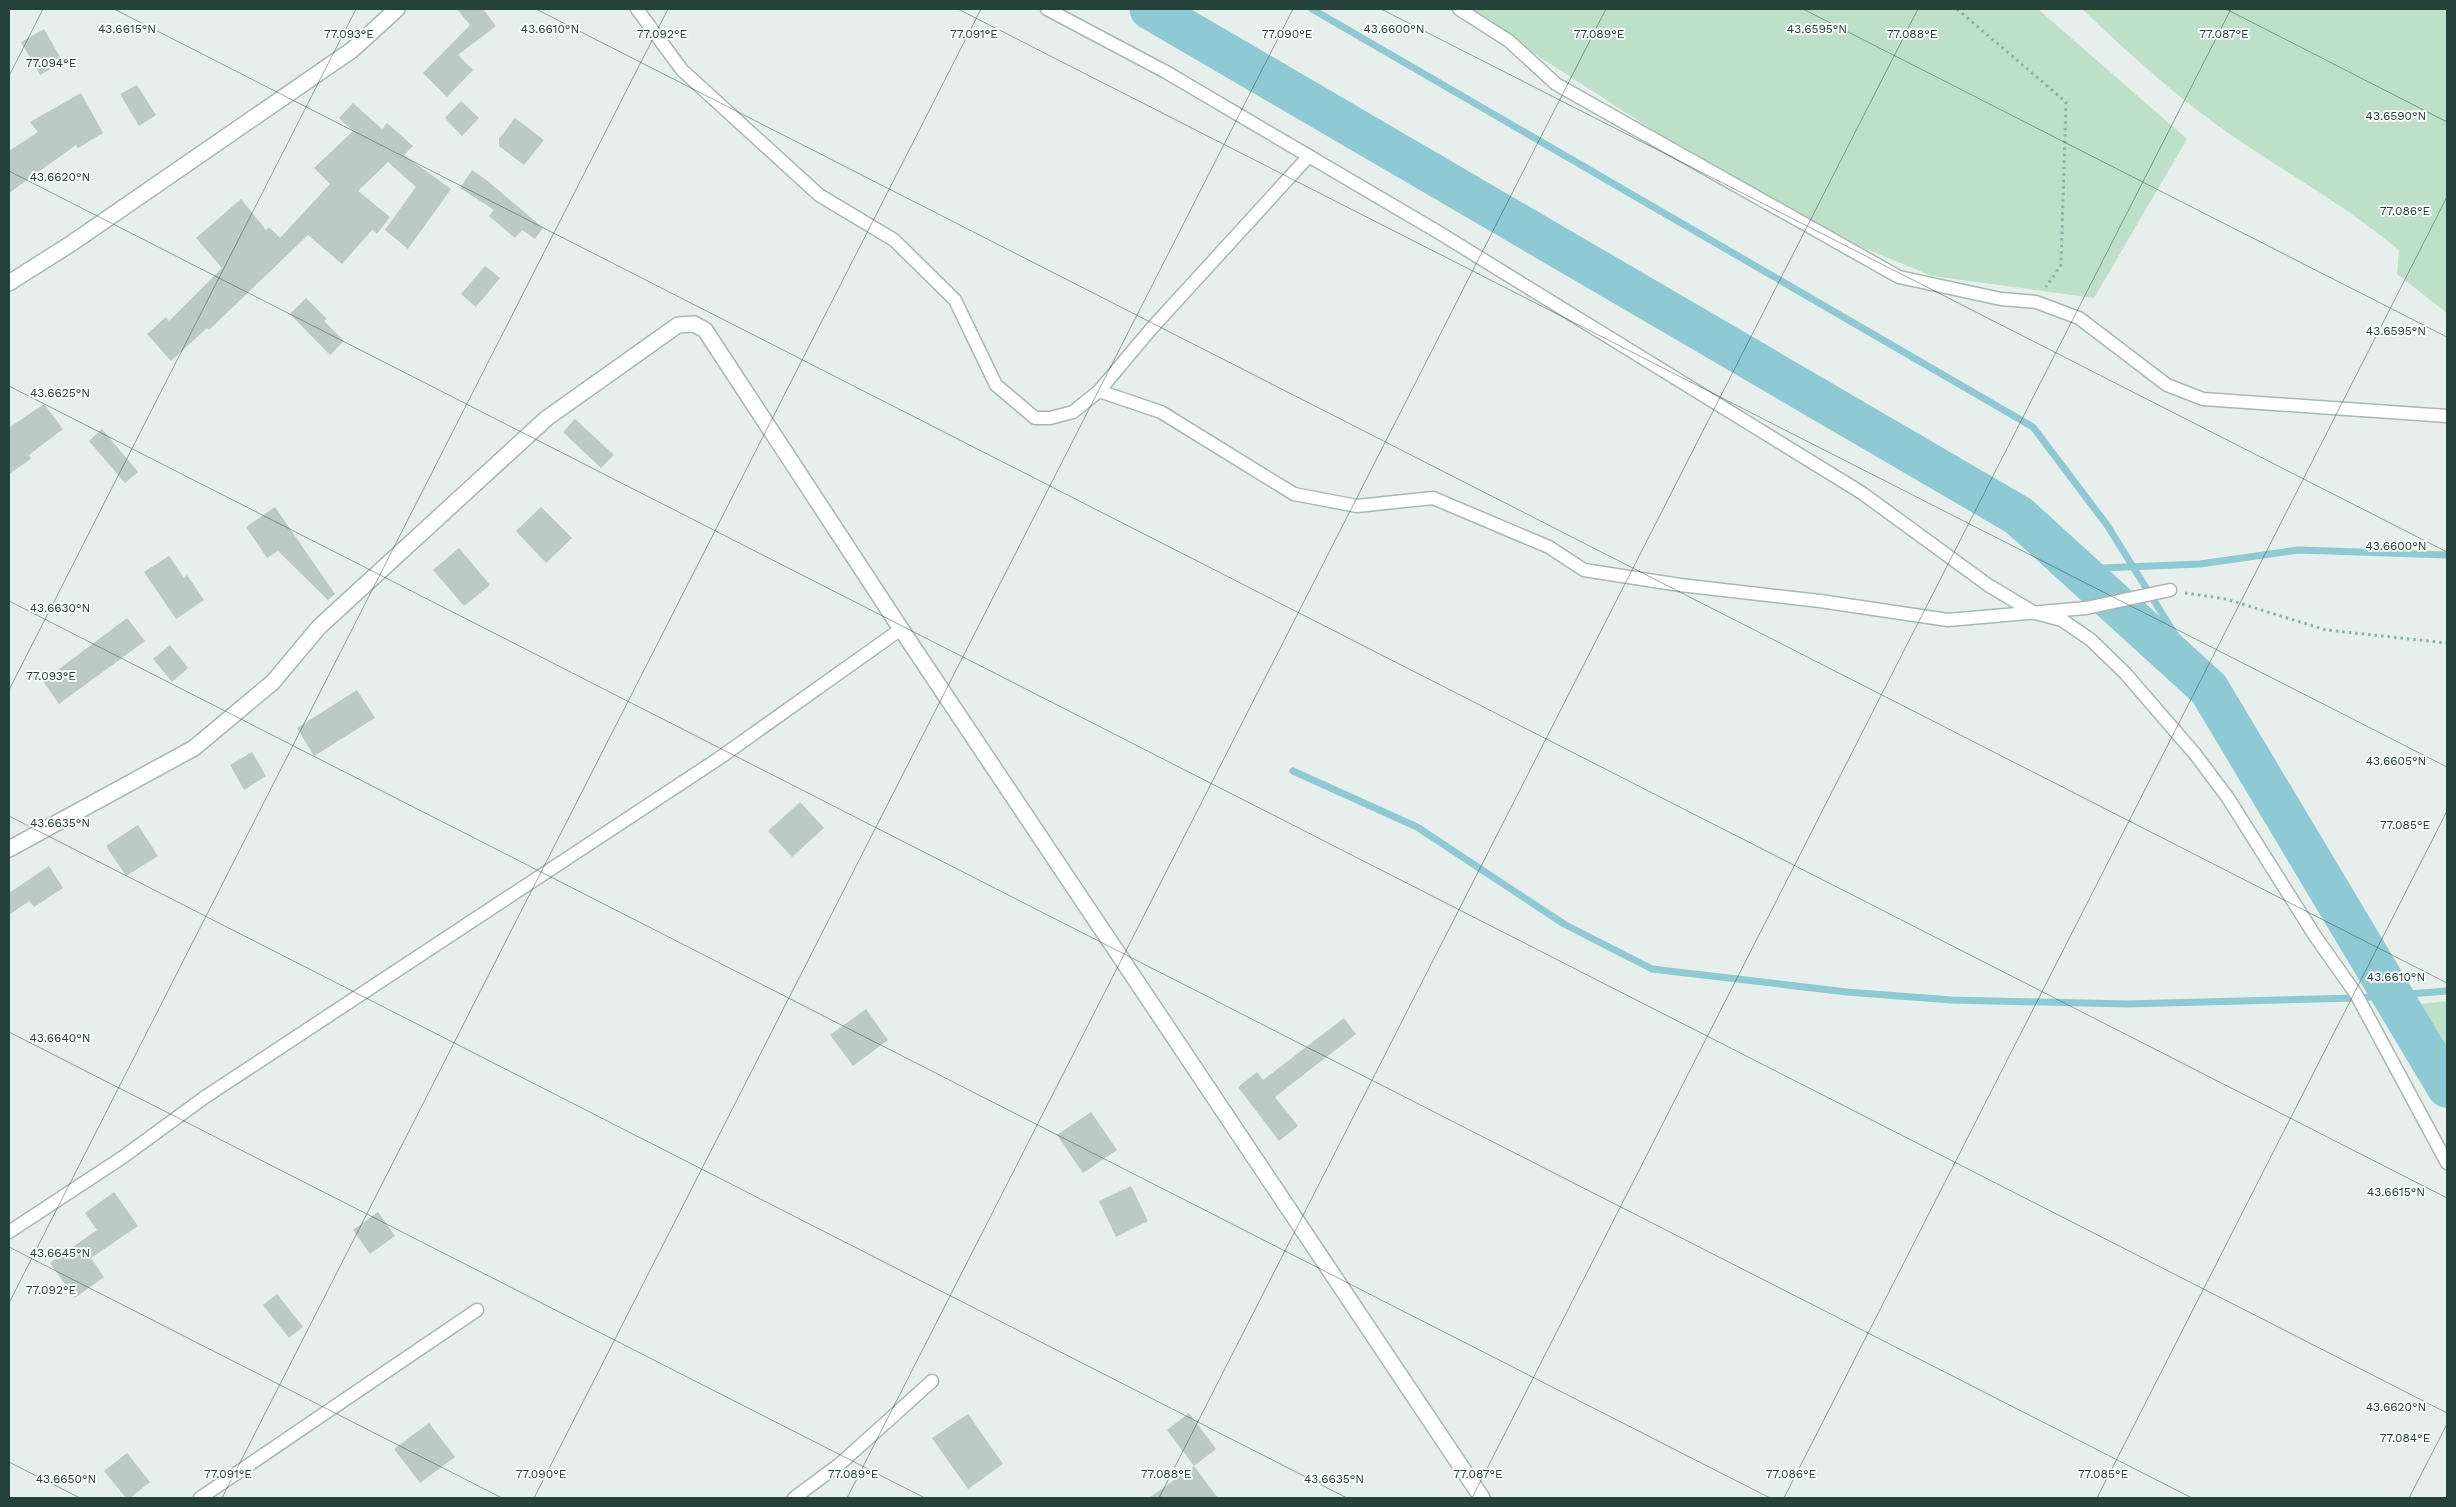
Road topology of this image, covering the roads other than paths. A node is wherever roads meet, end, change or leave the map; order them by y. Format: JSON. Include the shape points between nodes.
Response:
{"nodes":[{"id":1,"x":397,"y":9,"type":"edge"},
{"id":2,"x":637,"y":9,"type":"edge"},
{"id":3,"x":1047,"y":9,"type":"edge"},
{"id":4,"x":1459,"y":9,"type":"edge"},
{"id":5,"x":1309,"y":156,"type":"junction"},
{"id":6,"x":9,"y":283,"type":"edge"},
{"id":7,"x":1099,"y":391,"type":"junction"},
{"id":8,"x":2447,"y":416,"type":"edge"},
{"id":9,"x":2170,"y":590,"type":"road end"},
{"id":10,"x":2035,"y":613,"type":"junction"},
{"id":11,"x":901,"y":629,"type":"junction"},
{"id":12,"x":9,"y":849,"type":"edge"},
{"id":13,"x":2447,"y":1163,"type":"edge"},
{"id":14,"x":9,"y":1232,"type":"edge"},
{"id":15,"x":477,"y":1310,"type":"dead end"},
{"id":16,"x":932,"y":1381,"type":"dead end"},
{"id":17,"x":200,"y":1498,"type":"edge"},
{"id":18,"x":794,"y":1498,"type":"edge"},
{"id":19,"x":1482,"y":1498,"type":"edge"}],
"edges":[{"from":1,"to":6,"type":"street","via":[[352,50],[72,244]]},
{"from":2,"to":7,"type":"lane","via":[[682,70],[819,195],[894,240],[955,300],[996,384],[1035,418],[1073,412]]},
{"from":3,"to":5,"type":"lane","via":[[1166,72]]},
{"from":4,"to":8,"type":"lane","via":[[1509,41],[1556,84],[1899,277],[2001,299],[2036,302],[2079,318],[2167,385],[2203,399]]},
{"from":5,"to":7,"type":"lane","via":[[1150,329]]},
{"from":5,"to":10,"type":"lane","via":[[1862,493],[1988,585]]},
{"from":7,"to":10,"type":"lane","via":[[1161,412],[1294,494],[1357,506],[1433,498],[1549,547],[1584,570],[1948,620]]},
{"from":9,"to":10,"type":"lane","via":[[2086,608]]},
{"from":10,"to":13,"type":"lane","via":[[2062,620],[2091,640],[2125,673],[2228,798],[2315,936],[2356,994]]},
{"from":11,"to":12,"type":"street","via":[[705,330],[694,324],[678,325],[547,418],[319,627],[273,682],[194,748]]},
{"from":11,"to":14,"type":"lane","via":[[718,759],[205,1097],[123,1157]]},
{"from":11,"to":19,"type":"street"},
{"from":15,"to":17,"type":"lane"},
{"from":16,"to":18,"type":"lane","via":[[841,1463]]}]}
